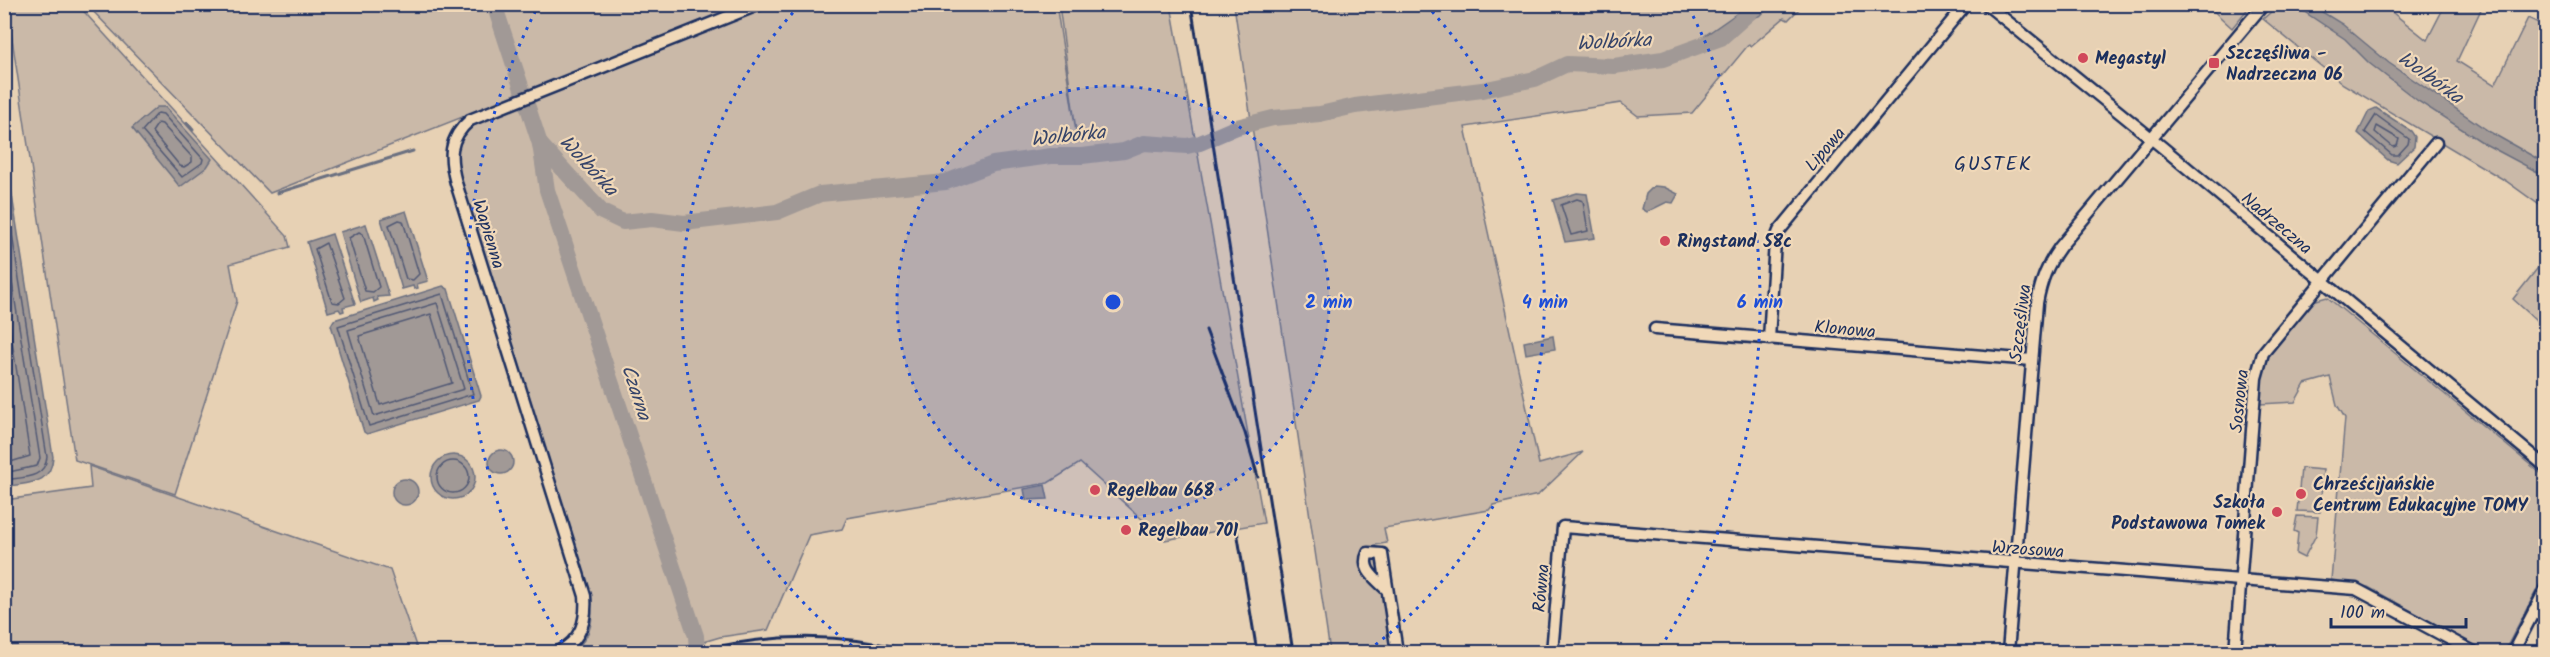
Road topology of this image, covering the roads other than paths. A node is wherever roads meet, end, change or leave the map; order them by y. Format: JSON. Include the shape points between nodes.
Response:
{"nodes":[{"id":1,"x":760,"y":4,"type":"edge"},
{"id":2,"x":1966,"y":4,"type":"edge"},
{"id":3,"x":1986,"y":4,"type":"edge"},
{"id":4,"x":2264,"y":4,"type":"edge"},
{"id":5,"x":2151,"y":138,"type":"junction"},
{"id":6,"x":2436,"y":143,"type":"dead end"},
{"id":7,"x":2320,"y":282,"type":"junction"},
{"id":8,"x":1655,"y":329,"type":"dead end"},
{"id":9,"x":1769,"y":339,"type":"junction"},
{"id":10,"x":2032,"y":360,"type":"junction"},
{"id":11,"x":2546,"y":467,"type":"edge"},
{"id":12,"x":1563,"y":527,"type":"joint"},
{"id":13,"x":2015,"y":564,"type":"junction"},
{"id":14,"x":2240,"y":581,"type":"junction"},
{"id":15,"x":2546,"y":588,"type":"edge"},
{"id":16,"x":1387,"y":590,"type":"dead end"},
{"id":17,"x":2534,"y":610,"type":"junction"},
{"id":18,"x":2546,"y":620,"type":"edge"},
{"id":19,"x":558,"y":652,"type":"edge"},
{"id":20,"x":1397,"y":652,"type":"edge"},
{"id":21,"x":1552,"y":652,"type":"edge"},
{"id":22,"x":2008,"y":652,"type":"edge"},
{"id":23,"x":2235,"y":652,"type":"edge"},
{"id":24,"x":2474,"y":652,"type":"edge"},
{"id":25,"x":2513,"y":652,"type":"edge"}],
"edges":[{"from":1,"to":19,"type":"street","name":"Wapienna","via":[[470,120],[452,144],[450,160],[585,596],[580,632],[568,647]]},
{"from":2,"to":9,"type":"street","name":"Lipowa","via":[[1779,231],[1775,241]]},
{"from":3,"to":5,"type":"street","name":"Nadrzeczna"},
{"from":4,"to":5,"type":"street","name":"Szczęśliwa"},
{"from":5,"to":7,"type":"street","name":"Nadrzeczna"},
{"from":5,"to":10,"type":"street","name":"Szczęśliwa","via":[[2048,264],[2037,303]]},
{"from":6,"to":7,"type":"street","name":"Sosnowa"},
{"from":7,"to":11,"type":"street","name":"Nadrzeczna"},
{"from":7,"to":14,"type":"street","name":"Sosnowa","via":[[2263,353],[2258,365]]},
{"from":8,"to":9,"type":"street","name":"Klonowa"},
{"from":9,"to":10,"type":"street","name":"Klonowa"},
{"from":10,"to":13,"type":"street","name":"Szczęśliwa"},
{"from":12,"to":13,"type":"street","name":"Wrzosowa"},
{"from":12,"to":21,"type":"street","name":"Równa"},
{"from":13,"to":14,"type":"street","name":"Wrzosowa"},
{"from":13,"to":22,"type":"street","name":"Szczęśliwa"},
{"from":14,"to":23,"type":"street","name":"Sosnowa"},
{"from":14,"to":24,"type":"street","name":"Wrzosowa","via":[[2356,589]]},
{"from":15,"to":17,"type":"street"},
{"from":16,"to":20,"type":"street"},
{"from":17,"to":18,"type":"street"},
{"from":17,"to":25,"type":"street"}]}
